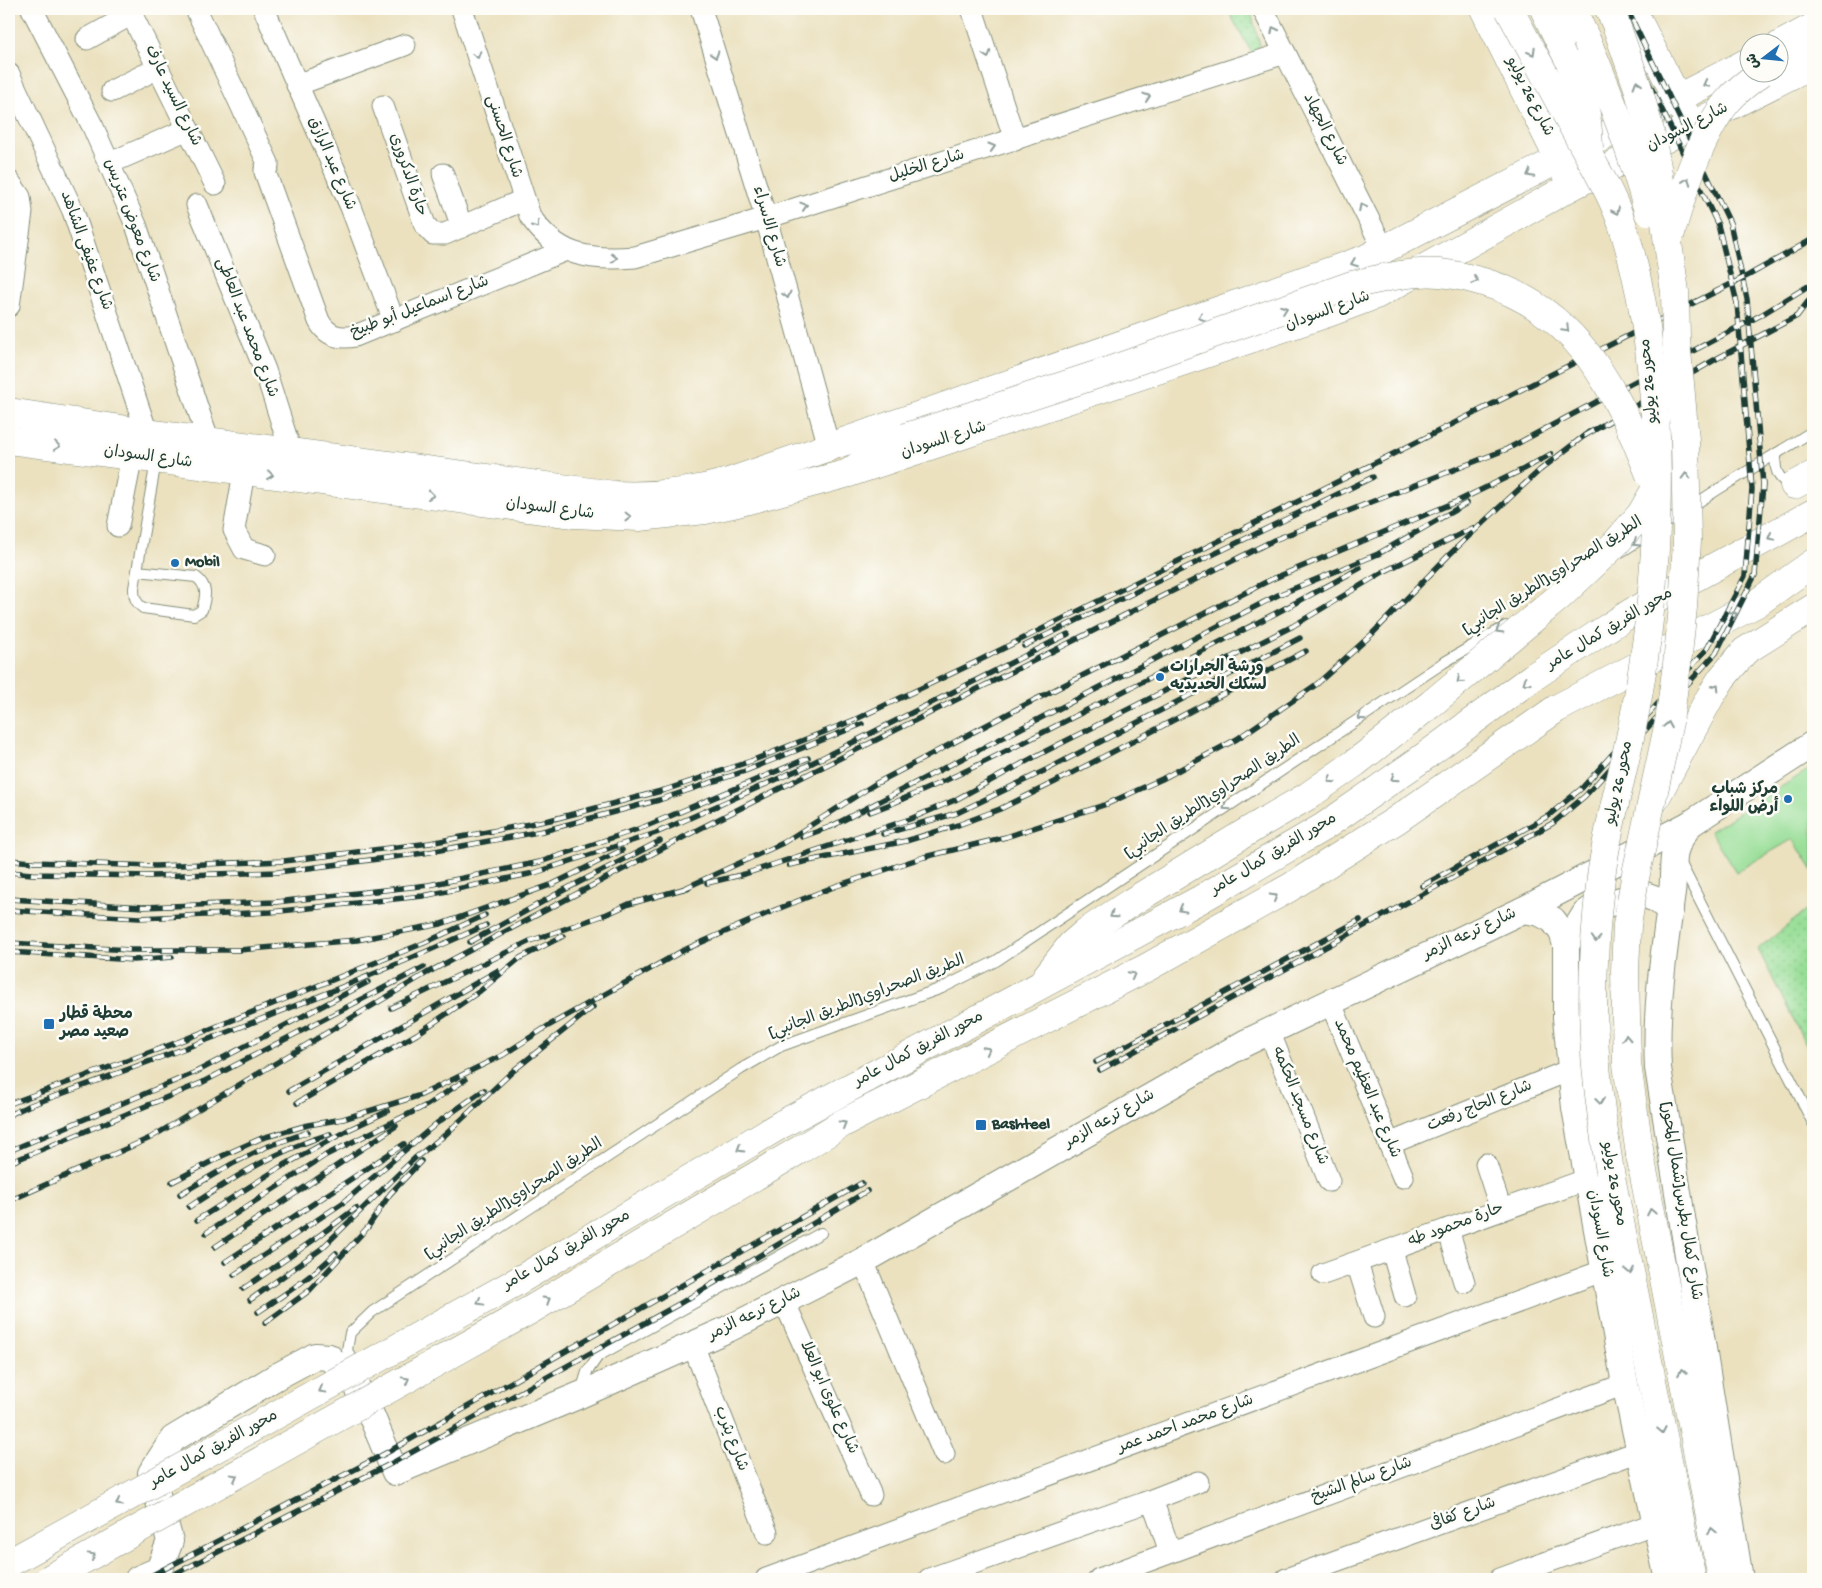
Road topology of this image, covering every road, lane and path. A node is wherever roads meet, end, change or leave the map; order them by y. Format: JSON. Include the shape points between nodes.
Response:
{"nodes":[{"id":1,"x":32,"y":9,"type":"edge"},
{"id":2,"x":196,"y":9,"type":"edge"},
{"id":3,"x":462,"y":9,"type":"edge"},
{"id":4,"x":701,"y":9,"type":"edge"},
{"id":5,"x":972,"y":9,"type":"edge"},
{"id":6,"x":1263,"y":9,"type":"edge"},
{"id":7,"x":1484,"y":9,"type":"edge"},
{"id":8,"x":1509,"y":9,"type":"edge"},
{"id":9,"x":1544,"y":9,"type":"edge"},
{"id":10,"x":1572,"y":9,"type":"edge"},
{"id":11,"x":1608,"y":9,"type":"edge"},
{"id":12,"x":1632,"y":9,"type":"edge"},
{"id":13,"x":269,"y":10,"type":"edge"},
{"id":14,"x":130,"y":11,"type":"edge"},
{"id":15,"x":1813,"y":27,"type":"edge"},
{"id":16,"x":87,"y":39,"type":"dead end"},
{"id":17,"x":1790,"y":40,"type":"edge"},
{"id":18,"x":405,"y":45,"type":"dead end"},
{"id":19,"x":1813,"y":45,"type":"edge"},
{"id":20,"x":1285,"y":53,"type":"junction"},
{"id":21,"x":1790,"y":57,"type":"edge"},
{"id":22,"x":1813,"y":64,"type":"edge"},
{"id":23,"x":1740,"y":66,"type":"edge"},
{"id":24,"x":158,"y":68,"type":"junction"},
{"id":25,"x":9,"y":74,"type":"edge"},
{"id":26,"x":1747,"y":82,"type":"edge"},
{"id":27,"x":298,"y":85,"type":"junction"},
{"id":28,"x":112,"y":91,"type":"dead end"},
{"id":29,"x":1677,"y":99,"type":"junction"},
{"id":30,"x":383,"y":106,"type":"dead end"},
{"id":31,"x":1692,"y":127,"type":"junction"},
{"id":32,"x":188,"y":129,"type":"junction"},
{"id":33,"x":1015,"y":140,"type":"junction"},
{"id":34,"x":1589,"y":155,"type":"junction"},
{"id":35,"x":1560,"y":158,"type":"junction"},
{"id":36,"x":110,"y":163,"type":"junction"},
{"id":37,"x":442,"y":174,"type":"dead end"},
{"id":38,"x":9,"y":181,"type":"edge"},
{"id":39,"x":215,"y":184,"type":"dead end"},
{"id":40,"x":1572,"y":186,"type":"junction"},
{"id":41,"x":524,"y":200,"type":"junction"},
{"id":42,"x":197,"y":205,"type":"dead end"},
{"id":43,"x":766,"y":218,"type":"junction"},
{"id":44,"x":462,"y":227,"type":"junction"},
{"id":45,"x":1668,"y":245,"type":"junction"},
{"id":46,"x":566,"y":250,"type":"junction"},
{"id":47,"x":1384,"y":250,"type":"junction"},
{"id":48,"x":9,"y":306,"type":"edge"},
{"id":49,"x":394,"y":321,"type":"junction"},
{"id":50,"x":1676,"y":339,"type":"junction"},
{"id":51,"x":9,"y":412,"type":"edge"},
{"id":52,"x":1813,"y":431,"type":"edge"},
{"id":53,"x":147,"y":433,"type":"junction"},
{"id":54,"x":9,"y":440,"type":"edge"},
{"id":55,"x":209,"y":442,"type":"junction"},
{"id":56,"x":829,"y":447,"type":"junction"},
{"id":57,"x":291,"y":452,"type":"junction"},
{"id":58,"x":1777,"y":453,"type":"junction"},
{"id":59,"x":144,"y":458,"type":"junction"},
{"id":60,"x":244,"y":472,"type":"junction"},
{"id":61,"x":849,"y":473,"type":"junction"},
{"id":62,"x":1804,"y":480,"type":"edge"},
{"id":63,"x":1656,"y":488,"type":"junction"},
{"id":64,"x":1813,"y":513,"type":"edge"},
{"id":65,"x":118,"y":526,"type":"dead end"},
{"id":66,"x":265,"y":555,"type":"dead end"},
{"id":67,"x":1813,"y":563,"type":"edge"},
{"id":68,"x":138,"y":571,"type":"junction"},
{"id":69,"x":1813,"y":608,"type":"edge"},
{"id":70,"x":1801,"y":625,"type":"edge"},
{"id":71,"x":1813,"y":744,"type":"edge"},
{"id":72,"x":1651,"y":806,"type":"junction"},
{"id":73,"x":1690,"y":824,"type":"junction"},
{"id":74,"x":1675,"y":852,"type":"junction"},
{"id":75,"x":1524,"y":910,"type":"junction"},
{"id":76,"x":1670,"y":910,"type":"junction"},
{"id":77,"x":1566,"y":945,"type":"junction"},
{"id":78,"x":1038,"y":986,"type":"junction"},
{"id":79,"x":1330,"y":1001,"type":"junction"},
{"id":80,"x":1269,"y":1031,"type":"junction"},
{"id":81,"x":1570,"y":1070,"type":"junction"},
{"id":82,"x":1813,"y":1123,"type":"edge"},
{"id":83,"x":1389,"y":1144,"type":"junction"},
{"id":84,"x":1486,"y":1164,"type":"dead end"},
{"id":85,"x":1599,"y":1174,"type":"junction"},
{"id":86,"x":1403,"y":1176,"type":"dead end"},
{"id":87,"x":1329,"y":1181,"type":"dead end"},
{"id":88,"x":1501,"y":1210,"type":"junction"},
{"id":89,"x":1448,"y":1229,"type":"junction"},
{"id":90,"x":821,"y":1233,"type":"dead end"},
{"id":91,"x":1392,"y":1250,"type":"junction"},
{"id":92,"x":863,"y":1261,"type":"junction"},
{"id":93,"x":1356,"y":1263,"type":"junction"},
{"id":94,"x":1605,"y":1270,"type":"junction"},
{"id":95,"x":1323,"y":1274,"type":"dead end"},
{"id":96,"x":1464,"y":1282,"type":"dead end"},
{"id":97,"x":1405,"y":1296,"type":"dead end"},
{"id":98,"x":784,"y":1301,"type":"junction"},
{"id":99,"x":1365,"y":1308,"type":"dead end"},
{"id":100,"x":693,"y":1345,"type":"junction"},
{"id":101,"x":1626,"y":1384,"type":"junction"},
{"id":102,"x":580,"y":1395,"type":"junction"},
{"id":103,"x":1640,"y":1451,"type":"junction"},
{"id":104,"x":944,"y":1454,"type":"dead end"},
{"id":105,"x":395,"y":1472,"type":"junction"},
{"id":106,"x":1198,"y":1482,"type":"dead end"},
{"id":107,"x":871,"y":1496,"type":"dead end"},
{"id":108,"x":1144,"y":1503,"type":"junction"},
{"id":109,"x":1656,"y":1524,"type":"junction"},
{"id":110,"x":767,"y":1533,"type":"dead end"},
{"id":111,"x":1170,"y":1552,"type":"junction"},
{"id":112,"x":9,"y":1563,"type":"edge"},
{"id":113,"x":149,"y":1575,"type":"edge"},
{"id":114,"x":49,"y":1579,"type":"edge"},
{"id":115,"x":766,"y":1579,"type":"edge"},
{"id":116,"x":929,"y":1579,"type":"edge"},
{"id":117,"x":1099,"y":1579,"type":"edge"},
{"id":118,"x":1286,"y":1579,"type":"edge"},
{"id":119,"x":1500,"y":1579,"type":"edge"},
{"id":120,"x":1668,"y":1579,"type":"edge"},
{"id":121,"x":1692,"y":1579,"type":"edge"},
{"id":122,"x":1722,"y":1579,"type":"edge"},
{"id":123,"x":1740,"y":1579,"type":"edge"}],
"edges":[{"from":1,"to":36,"type":"street","name":"شارع معوض عتريس"},
{"from":2,"to":49,"type":"street","name":"شارع اسماعيل أبو طبيخ","via":[[268,163],[265,172],[322,327],[334,336],[344,338]]},
{"from":3,"to":41,"type":"street","name":"شارع الحسنى","one_way":true},
{"from":4,"to":43,"type":"street","name":"شارع الاسراء","one_way":true},
{"from":5,"to":33,"type":"street","one_way":true},
{"from":20,"to":6,"type":"street","name":"شارع الجهاد","one_way":true},
{"from":7,"to":35,"type":"main road","name":"شارع 26 يوليو"},
{"from":8,"to":34,"type":"main road","name":"محور 26 يوليو","one_way":true,"bridge":true},
{"from":9,"to":34,"type":"main road","bridge":true,"via":[[1572,65],[1584,98]]},
{"from":10,"to":50,"type":"main road","bridge":true,"via":[[1610,94],[1638,174]]},
{"from":45,"to":11,"type":"main road","name":"محور 26 يوليو","one_way":true,"bridge":true,"via":[[1650,131],[1630,62]]},
{"from":12,"to":29,"type":"main road"},
{"from":13,"to":27,"type":"street","name":"شارع عبد الرازق"},
{"from":14,"to":16,"type":"street"},
{"from":14,"to":24,"type":"street","name":"شارع السيد عارف"},
{"from":15,"to":17,"type":"main road"},
{"from":18,"to":27,"type":"street"},
{"from":19,"to":21,"type":"main road"},
{"from":33,"to":20,"type":"street","name":"شارع الخليل","one_way":true},
{"from":47,"to":20,"type":"street","name":"شارع الجهاد","one_way":true},
{"from":22,"to":31,"type":"main road","name":"شارع السودان"},
{"from":23,"to":29,"type":"main road","name":"شارع السودان","one_way":true},
{"from":24,"to":28,"type":"street"},
{"from":24,"to":32,"type":"street","name":"شارع السيد عارف"},
{"from":25,"to":53,"type":"street","name":"شارع عفيفى الشاهد","via":[[74,211]]},
{"from":45,"to":26,"type":"main road","one_way":true,"bridge":true,"via":[[1686,182],[1710,130],[1727,103]]},
{"from":27,"to":49,"type":"street","name":"شارع عبد الرازق","via":[[351,207]]},
{"from":29,"to":31,"type":"main road"},
{"from":29,"to":35,"type":"main road","name":"شارع السودان"},
{"from":30,"to":44,"type":"street","name":"حارة الدكرورى","via":[[428,230],[439,235]]},
{"from":31,"to":40,"type":"main road","name":"شارع السودان"},
{"from":32,"to":36,"type":"street"},
{"from":32,"to":39,"type":"street","name":"شارع السيد عارف"},
{"from":43,"to":33,"type":"street","name":"شارع الخليل","one_way":true},
{"from":34,"to":63,"type":"main road","name":"محور 26 يوليو","one_way":true,"bridge":true,"via":[[1624,228],[1639,291],[1652,386]]},
{"from":35,"to":40,"type":"main road","name":"شارع 26 يوليو"},
{"from":35,"to":47,"type":"main road","name":"شارع السودان","one_way":true},
{"from":36,"to":55,"type":"street","name":"شارع معوض عتريس","via":[[136,225]]},
{"from":37,"to":44,"type":"street"},
{"from":38,"to":48,"type":"street","via":[[20,197],[22,212]]},
{"from":40,"to":61,"type":"main road","name":"شارع السودان","via":[[1376,295]]},
{"from":41,"to":44,"type":"street","name":"حارة الدكرورى"},
{"from":41,"to":46,"type":"street","name":"شارع الحسنى","one_way":true,"via":[[539,230]]},
{"from":42,"to":57,"type":"street","name":"شارع محمد عبد العاطى","via":[[265,370]]},
{"from":46,"to":43,"type":"street","name":"شارع الخليل","one_way":true,"via":[[593,257],[635,257]]},
{"from":43,"to":56,"type":"street","name":"شارع الاسراء","one_way":true},
{"from":45,"to":50,"type":"main road","name":"محور 26 يوليو","bridge":true,"via":[[1675,292]]},
{"from":46,"to":49,"type":"street","name":"شارع اسماعيل أبو طبيخ"},
{"from":47,"to":56,"type":"main road","name":"شارع السودان","one_way":true},
{"from":72,"to":50,"type":"main road","name":"محور 26 يوليو","one_way":true,"bridge":true,"via":[[1669,722],[1683,607],[1687,541],[1685,440]]},
{"from":51,"to":53,"type":"main road","name":"شارع السودان"},
{"from":52,"to":58,"type":"lane","name":"الطريق الصحراوي[الطريق الجانبي]"},
{"from":53,"to":55,"type":"main road","name":"شارع السودان"},
{"from":54,"to":59,"type":"main road","name":"شارع السودان","one_way":true},
{"from":55,"to":57,"type":"main road","name":"شارع السودان"},
{"from":56,"to":57,"type":"main road","name":"شارع السودان","via":[[706,489],[660,496],[614,495]]},
{"from":58,"to":62,"type":"lane","via":[[1774,462],[1782,480]]},
{"from":58,"to":105,"type":"lane","name":"الطريق الصحراوي[الطريق الجانبي]","one_way":true,"via":[[1435,668],[996,961],[942,988],[781,1046],[762,1056],[372,1312],[350,1333],[347,1350],[397,1458]]},
{"from":59,"to":60,"type":"main road","name":"شارع السودان"},
{"from":59,"to":65,"type":"street"},
{"from":59,"to":68,"type":"lane"},
{"from":60,"to":61,"type":"main road","name":"شارع السودان","one_way":true,"via":[[574,514],[640,517],[705,510]]},
{"from":60,"to":66,"type":"street","via":[[234,530],[244,549]]},
{"from":61,"to":63,"type":"main road","one_way":true,"bridge":true,"via":[[870,456],[906,437],[1111,370],[1352,285],[1420,272],[1458,275],[1496,286],[1527,300],[1559,322],[1591,357],[1612,390]]},
{"from":63,"to":78,"type":"main road","one_way":true,"bridge":true,"via":[[1641,514],[1616,543],[1559,597],[1431,704],[1308,796],[1086,932]]},
{"from":63,"to":85,"type":"main road","name":"محور 26 يوليو","one_way":true,"bridge":true,"via":[[1650,607],[1634,718],[1601,877],[1593,975]]},
{"from":64,"to":78,"type":"main road","name":"محور الفريق كمال عامر","one_way":true,"via":[[1632,612],[1533,677],[1325,826],[1201,899]]},
{"from":114,"to":67,"type":"main road","name":"محور الفريق كمال عامر","one_way":true,"bridge":true,"via":[[532,1309],[843,1123],[1146,968],[1289,888],[1395,820],[1556,709],[1757,603]]},
{"from":68,"to":68,"type":"lane","via":[[134,596],[143,608],[194,615],[202,610],[206,589],[196,576]]},
{"from":69,"to":70,"type":"main road"},
{"from":72,"to":70,"type":"main road","one_way":true,"via":[[1722,678],[1745,651]]},
{"from":71,"to":73,"type":"street","name":"شارع ترعه الزمر"},
{"from":122,"to":72,"type":"main road","name":"محور 26 يوليو","one_way":true,"bridge":true,"via":[[1640,1155],[1628,1064],[1627,925]]},
{"from":73,"to":74,"type":"street","name":"شارع كمال بطرس[شمال المحور]"},
{"from":73,"to":75,"type":"street","name":"شارع ترعه الزمر"},
{"from":74,"to":76,"type":"street","name":"شارع كمال بطرس[شمال المحور]"},
{"from":74,"to":82,"type":"lane"},
{"from":75,"to":77,"type":"street","name":"شارع السودان","via":[[1553,920]]},
{"from":75,"to":79,"type":"street","name":"شارع ترعه الزمر"},
{"from":76,"to":77,"type":"street","via":[[1656,899],[1642,894],[1593,908],[1585,914]]},
{"from":76,"to":123,"type":"street","name":"شارع كمال بطرس[شمال المحور]","via":[[1656,1032],[1658,1068]]},
{"from":77,"to":81,"type":"street","name":"شارع السودان"},
{"from":78,"to":112,"type":"main road","name":"محور الفريق كمال عامر","one_way":true,"bridge":true,"via":[[782,1124],[516,1282]]},
{"from":79,"to":80,"type":"street","name":"شارع ترعه الزمر"},
{"from":79,"to":83,"type":"street","name":"شارع عبد العظيم محمد"},
{"from":80,"to":87,"type":"street","name":"شارع مسجد الحكمه"},
{"from":80,"to":92,"type":"street","name":"شارع ترعه الزمر"},
{"from":81,"to":83,"type":"street","name":"شارع الحاج رفعت"},
{"from":81,"to":85,"type":"street","name":"شارع السودان","via":[[1575,1108]]},
{"from":83,"to":86,"type":"street","name":"شارع عبد العظيم محمد"},
{"from":84,"to":88,"type":"street"},
{"from":85,"to":88,"type":"street","name":"حارة محمود طه"},
{"from":85,"to":94,"type":"street","name":"شارع السودان"},
{"from":85,"to":121,"type":"main road","name":"محور 26 يوليو","one_way":true},
{"from":88,"to":89,"type":"street","name":"حارة محمود طه"},
{"from":89,"to":91,"type":"street","name":"حارة محمود طه"},
{"from":89,"to":96,"type":"street"},
{"from":90,"to":102,"type":"lane","via":[[598,1356],[587,1372]]},
{"from":91,"to":93,"type":"street","name":"حارة محمود طه"},
{"from":91,"to":97,"type":"street"},
{"from":92,"to":98,"type":"street","name":"شارع ترعه الزمر"},
{"from":92,"to":104,"type":"street"},
{"from":93,"to":95,"type":"street","name":"حارة محمود طه"},
{"from":93,"to":99,"type":"street"},
{"from":94,"to":101,"type":"street","name":"شارع السودان"},
{"from":94,"to":115,"type":"street","name":"شارع محمد احمد عمر"},
{"from":98,"to":100,"type":"street","name":"شارع ترعه الزمر"},
{"from":98,"to":107,"type":"street","name":"شارع علوى ابو العلا"},
{"from":100,"to":102,"type":"street","name":"شارع ترعه الزمر"},
{"from":100,"to":110,"type":"street","name":"شارع يثرب"},
{"from":101,"to":103,"type":"street","name":"شارع السودان"},
{"from":101,"to":111,"type":"street","name":"شارع سالم الشيخ"},
{"from":102,"to":105,"type":"street","name":"شارع ترعه الزمر"},
{"from":103,"to":109,"type":"street","name":"شارع السودان"},
{"from":103,"to":118,"type":"street","name":"شارع كفافى"},
{"from":105,"to":113,"type":"street","via":[[356,1384],[329,1357],[314,1356],[173,1439],[151,1473],[170,1541]]},
{"from":106,"to":108,"type":"street"},
{"from":108,"to":111,"type":"street","via":[[1156,1511]]},
{"from":108,"to":116,"type":"street"},
{"from":109,"to":119,"type":"street"},
{"from":109,"to":120,"type":"street","name":"شارع السودان"},
{"from":111,"to":117,"type":"street","name":"شارع سالم الشيخ"}]}
